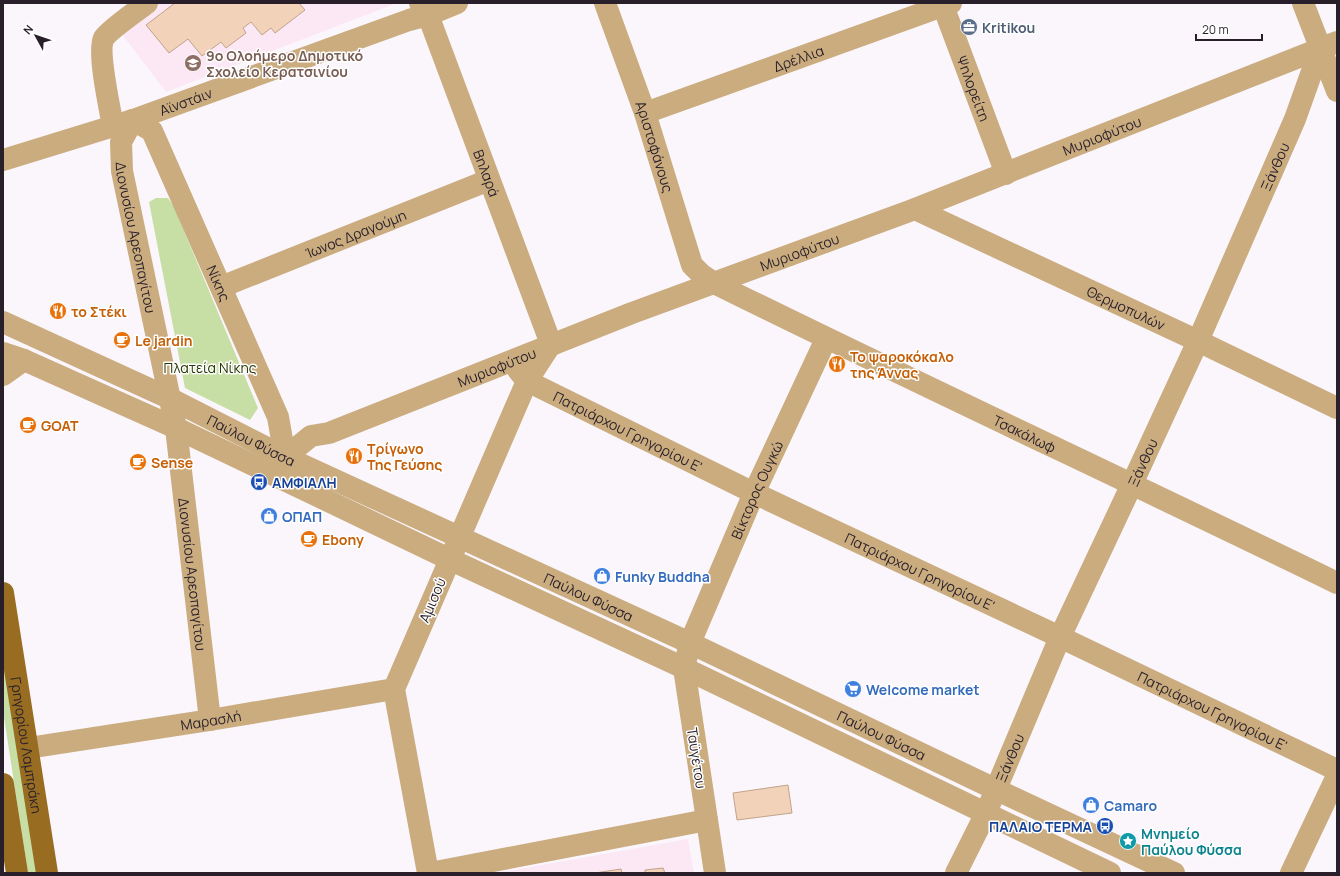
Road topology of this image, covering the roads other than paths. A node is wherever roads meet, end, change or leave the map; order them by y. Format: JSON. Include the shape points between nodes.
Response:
{"nodes":[{"id":1,"x":148,"y":3,"type":"edge"},
{"id":2,"x":457,"y":3,"type":"edge"},
{"id":3,"x":605,"y":3,"type":"edge"},
{"id":4,"x":1303,"y":3,"type":"edge"},
{"id":5,"x":946,"y":4,"type":"edge"},
{"id":6,"x":424,"y":9,"type":"edge"},
{"id":7,"x":1329,"y":46,"type":"edge"},
{"id":8,"x":1337,"y":91,"type":"edge"},
{"id":9,"x":645,"y":113,"type":"junction"},
{"id":10,"x":133,"y":120,"type":"junction"},
{"id":11,"x":113,"y":126,"type":"junction"},
{"id":12,"x":3,"y":160,"type":"edge"},
{"id":13,"x":1006,"y":174,"type":"junction"},
{"id":14,"x":490,"y":180,"type":"junction"},
{"id":15,"x":915,"y":209,"type":"junction"},
{"id":16,"x":714,"y":283,"type":"junction"},
{"id":17,"x":221,"y":288,"type":"junction"},
{"id":18,"x":3,"y":322,"type":"edge"},
{"id":19,"x":826,"y":338,"type":"junction"},
{"id":20,"x":1198,"y":341,"type":"junction"},
{"id":21,"x":551,"y":344,"type":"junction"},
{"id":22,"x":3,"y":352,"type":"edge"},
{"id":23,"x":24,"y":360,"type":"junction"},
{"id":24,"x":512,"y":361,"type":"junction"},
{"id":25,"x":3,"y":375,"type":"edge"},
{"id":26,"x":527,"y":380,"type":"junction"},
{"id":27,"x":169,"y":398,"type":"junction"},
{"id":28,"x":1337,"y":408,"type":"edge"},
{"id":29,"x":207,"y":418,"type":"junction"},
{"id":30,"x":176,"y":428,"type":"junction"},
{"id":31,"x":281,"y":466,"type":"junction"},
{"id":32,"x":1132,"y":484,"type":"junction"},
{"id":33,"x":754,"y":493,"type":"junction"},
{"id":34,"x":459,"y":536,"type":"junction"},
{"id":35,"x":449,"y":559,"type":"junction"},
{"id":36,"x":1337,"y":583,"type":"edge"},
{"id":37,"x":3,"y":593,"type":"edge"},
{"id":38,"x":1060,"y":637,"type":"junction"},
{"id":39,"x":690,"y":643,"type":"junction"},
{"id":40,"x":684,"y":668,"type":"junction"},
{"id":41,"x":394,"y":689,"type":"junction"},
{"id":42,"x":210,"y":720,"type":"junction"},
{"id":43,"x":28,"y":748,"type":"junction"},
{"id":44,"x":1335,"y":782,"type":"edge"},
{"id":45,"x":3,"y":784,"type":"edge"},
{"id":46,"x":995,"y":790,"type":"junction"},
{"id":47,"x":986,"y":813,"type":"junction"},
{"id":48,"x":706,"y":820,"type":"junction"},
{"id":49,"x":17,"y":873,"type":"edge"},
{"id":50,"x":47,"y":873,"type":"edge"},
{"id":51,"x":429,"y":873,"type":"edge"},
{"id":52,"x":715,"y":873,"type":"edge"},
{"id":53,"x":956,"y":873,"type":"edge"},
{"id":54,"x":1110,"y":873,"type":"edge"},
{"id":55,"x":1174,"y":873,"type":"edge"},
{"id":56,"x":1291,"y":873,"type":"edge"}],
"edges":[{"from":1,"to":11,"type":"street","via":[[104,38],[103,64]]},
{"from":2,"to":6,"type":"street","name":"Αϊνστάιν"},
{"from":3,"to":9,"type":"street","name":"Αριστοφάνους"},
{"from":4,"to":7,"type":"street"},
{"from":5,"to":9,"type":"street","name":"Δρέλλια"},
{"from":5,"to":13,"type":"street","name":"Ψηλορείτη"},
{"from":6,"to":10,"type":"street","name":"Αϊνστάιν","via":[[409,20]]},
{"from":6,"to":14,"type":"street","name":"Βηλαρά"},
{"from":7,"to":8,"type":"street"},
{"from":7,"to":13,"type":"street","name":"Μυριοφύτου"},
{"from":7,"to":20,"type":"street","name":"Ξάνθου"},
{"from":9,"to":16,"type":"street","name":"Αριστοφάνους","via":[[692,265]]},
{"from":10,"to":11,"type":"street","name":"Αϊνστάιν"},
{"from":10,"to":17,"type":"street","name":"Νίκης","via":[[152,131]]},
{"from":10,"to":27,"type":"street","name":"Διονυσίου Αρεοπαγίτου","via":[[121,142],[122,170]]},
{"from":11,"to":12,"type":"street","name":"Αϊνστάιν"},
{"from":13,"to":15,"type":"street","name":"Μυριοφύτου"},
{"from":14,"to":17,"type":"street","name":"Ίωνος Δραγούμη"},
{"from":14,"to":21,"type":"street","name":"Βηλαρά"},
{"from":15,"to":16,"type":"street","name":"Μυριοφύτου"},
{"from":15,"to":20,"type":"street","name":"Θερμοπυλών"},
{"from":16,"to":19,"type":"street","name":"Τσακάλωφ"},
{"from":16,"to":21,"type":"street","name":"Μυριοφύτου"},
{"from":17,"to":31,"type":"street","name":"Νίκης","via":[[278,417]]},
{"from":18,"to":27,"type":"street","name":"Παύλου Φύσσα"},
{"from":19,"to":32,"type":"street","name":"Τσακάλωφ"},
{"from":19,"to":33,"type":"street","name":"Βίκτορος Ουγκώ"},
{"from":20,"to":28,"type":"street","name":"Θερμοπυλών"},
{"from":20,"to":32,"type":"street","name":"Ξάνθου"},
{"from":21,"to":24,"type":"street","name":"Μυριοφύτου"},
{"from":21,"to":26,"type":"street","name":"Αμισού"},
{"from":22,"to":23,"type":"street","name":"Παύλου Φύσσα"},
{"from":23,"to":25,"type":"street"},
{"from":23,"to":30,"type":"street","name":"Παύλου Φύσσα"},
{"from":24,"to":26,"type":"street","name":"Πατριάρχου Γρηγορίου Ε'"},
{"from":24,"to":31,"type":"street","name":"Μυριοφύτου","via":[[329,433],[311,436]]},
{"from":26,"to":33,"type":"street","name":"Πατριάρχου Γρηγορίου Ε'"},
{"from":26,"to":34,"type":"street","name":"Αμισού"},
{"from":27,"to":29,"type":"street","name":"Παύλου Φύσσα"},
{"from":27,"to":30,"type":"street","name":"Διονυσίου Αρεοπαγίτου"},
{"from":29,"to":30,"type":"street","via":[[194,417]]},
{"from":29,"to":31,"type":"street","name":"Παύλου Φύσσα"},
{"from":30,"to":31,"type":"street","name":"Παύλου Φύσσα"},
{"from":30,"to":42,"type":"street","name":"Διονυσίου Αρεοπαγίτου"},
{"from":31,"to":34,"type":"street","name":"Παύλου Φύσσα"},
{"from":31,"to":35,"type":"street","name":"Παύλου Φύσσα"},
{"from":32,"to":36,"type":"street","name":"Τσακάλωφ"},
{"from":32,"to":38,"type":"street","name":"Ξάνθου"},
{"from":33,"to":38,"type":"street","name":"Πατριάρχου Γρηγορίου Ε'"},
{"from":33,"to":39,"type":"street","name":"Βίκτορος Ουγκώ"},
{"from":34,"to":35,"type":"street","name":"Αμισού"},
{"from":34,"to":39,"type":"street","name":"Παύλου Φύσσα"},
{"from":35,"to":40,"type":"street","name":"Παύλου Φύσσα"},
{"from":35,"to":41,"type":"street","name":"Αμισού"},
{"from":37,"to":43,"type":"main road","name":"Γρηγορίου Λαμπράκη"},
{"from":38,"to":44,"type":"street","name":"Πατριάρχου Γρηγορίου Ε'"},
{"from":38,"to":46,"type":"street","name":"Ξάνθου"},
{"from":39,"to":40,"type":"street","name":"Ταϋγέτου"},
{"from":39,"to":46,"type":"street","name":"Παύλου Φύσσα"},
{"from":40,"to":47,"type":"street","name":"Παύλου Φύσσα"},
{"from":40,"to":48,"type":"street","name":"Ταϋγέτου"},
{"from":41,"to":42,"type":"street","name":"Μαρασλή"},
{"from":41,"to":51,"type":"street"},
{"from":42,"to":43,"type":"street","name":"Μαρασλή"},
{"from":43,"to":50,"type":"main road","name":"Γρηγορίου Λαμπράκη"},
{"from":44,"to":56,"type":"street"},
{"from":45,"to":49,"type":"main road"},
{"from":46,"to":47,"type":"street","name":"Ξάνθου"},
{"from":46,"to":55,"type":"street","name":"Παύλου Φύσσα"},
{"from":47,"to":53,"type":"street","name":"Ξάνθου"},
{"from":47,"to":54,"type":"street","name":"Παύλου Φύσσα"},
{"from":48,"to":51,"type":"street"},
{"from":48,"to":52,"type":"street","name":"Ταϋγέτου"}]}
